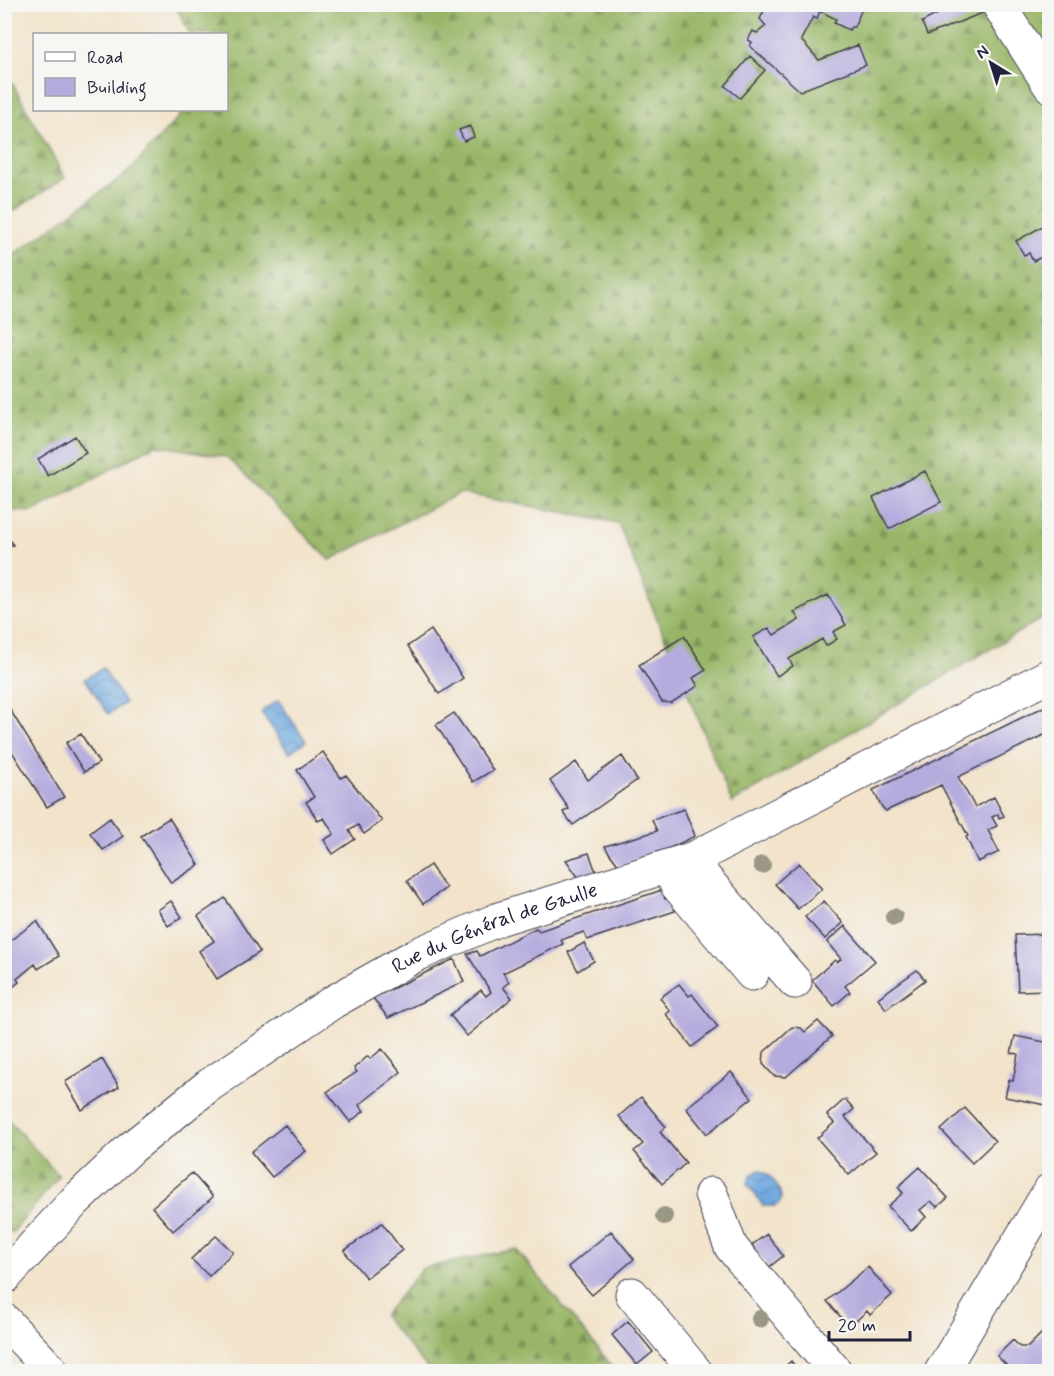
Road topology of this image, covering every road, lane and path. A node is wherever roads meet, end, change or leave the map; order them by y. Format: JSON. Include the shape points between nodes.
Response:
{"nodes":[{"id":1,"x":999,"y":4,"type":"edge"},
{"id":2,"x":1050,"y":87,"type":"edge"},
{"id":3,"x":1050,"y":675,"type":"edge"},
{"id":4,"x":682,"y":862,"type":"junction"},
{"id":5,"x":752,"y":974,"type":"dead end"},
{"id":6,"x":795,"y":982,"type":"dead end"},
{"id":7,"x":1050,"y":1191,"type":"edge"},
{"id":8,"x":711,"y":1194,"type":"dead end"},
{"id":9,"x":4,"y":1278,"type":"edge"},
{"id":10,"x":632,"y":1294,"type":"dead end"},
{"id":11,"x":4,"y":1320,"type":"edge"},
{"id":12,"x":53,"y":1371,"type":"edge"},
{"id":13,"x":696,"y":1371,"type":"edge"},
{"id":14,"x":836,"y":1371,"type":"edge"},
{"id":15,"x":941,"y":1371,"type":"edge"}],
"edges":[{"from":1,"to":2,"type":"main road"},
{"from":3,"to":4,"type":"main road","name":"Rue du Général de Gaulle"},
{"from":4,"to":5,"type":"main road","via":[[676,884]]},
{"from":4,"to":6,"type":"main road","via":[[704,877]]},
{"from":4,"to":9,"type":"main road","name":"Rue du Général de Gaulle","via":[[499,919],[416,955],[333,1002],[208,1086],[131,1148],[75,1201]]},
{"from":7,"to":15,"type":"main road"},
{"from":8,"to":14,"type":"main road","via":[[730,1247]]},
{"from":10,"to":13,"type":"main road"},
{"from":11,"to":12,"type":"main road"}]}
